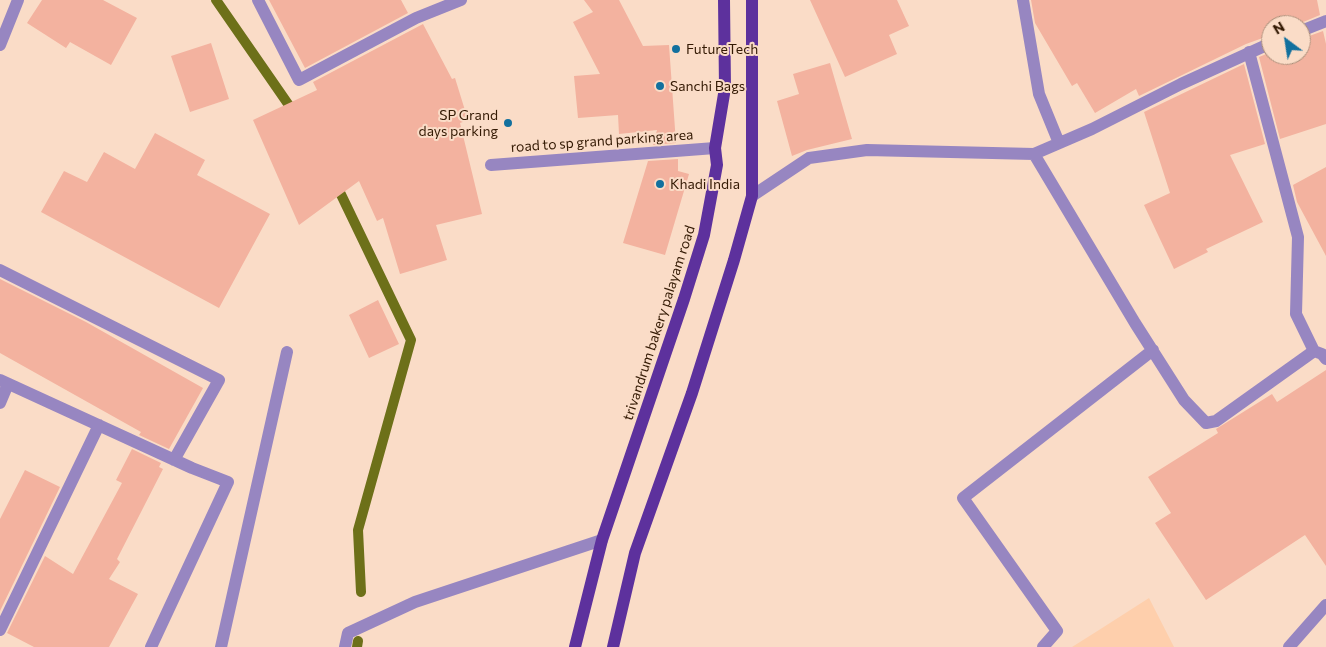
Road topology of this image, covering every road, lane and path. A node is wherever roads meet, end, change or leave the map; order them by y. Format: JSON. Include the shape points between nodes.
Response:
{"nodes":[{"id":1,"x":18,"y":0,"type":"edge"},
{"id":2,"x":258,"y":0,"type":"edge"},
{"id":3,"x":461,"y":0,"type":"edge"},
{"id":4,"x":724,"y":0,"type":"edge"},
{"id":5,"x":752,"y":0,"type":"edge"},
{"id":6,"x":1023,"y":0,"type":"edge"},
{"id":7,"x":1326,"y":21,"type":"edge"},
{"id":8,"x":1311,"y":27,"type":"edge"},
{"id":9,"x":0,"y":45,"type":"edge"},
{"id":10,"x":1261,"y":47,"type":"edge"},
{"id":11,"x":1249,"y":52,"type":"junction"},
{"id":12,"x":1059,"y":143,"type":"junction"},
{"id":13,"x":714,"y":148,"type":"junction"},
{"id":14,"x":1034,"y":154,"type":"junction"},
{"id":15,"x":491,"y":165,"type":"dead end"},
{"id":16,"x":752,"y":196,"type":"junction"},
{"id":17,"x":0,"y":270,"type":"edge"},
{"id":18,"x":1153,"y":350,"type":"junction"},
{"id":19,"x":1314,"y":351,"type":"junction"},
{"id":20,"x":287,"y":352,"type":"dead end"},
{"id":21,"x":1326,"y":359,"type":"edge"},
{"id":22,"x":4,"y":382,"type":"edge"},
{"id":23,"x":0,"y":403,"type":"edge"},
{"id":24,"x":99,"y":426,"type":"junction"},
{"id":25,"x":174,"y":460,"type":"junction"},
{"id":26,"x":602,"y":540,"type":"junction"},
{"id":27,"x":1326,"y":605,"type":"edge"},
{"id":28,"x":0,"y":630,"type":"edge"},
{"id":29,"x":151,"y":647,"type":"edge"},
{"id":30,"x":221,"y":647,"type":"edge"},
{"id":31,"x":345,"y":647,"type":"edge"},
{"id":32,"x":575,"y":647,"type":"edge"},
{"id":33,"x":613,"y":647,"type":"edge"},
{"id":34,"x":1043,"y":647,"type":"edge"},
{"id":35,"x":1289,"y":647,"type":"edge"}],
"edges":[{"from":1,"to":9,"type":"street"},
{"from":2,"to":3,"type":"street","via":[[299,80],[416,18]]},
{"from":4,"to":13,"type":"main road","name":"trivandrum bakery palayam road","via":[[725,88]]},
{"from":5,"to":16,"type":"main road"},
{"from":6,"to":12,"type":"street","via":[[1040,94]]},
{"from":7,"to":8,"type":"street"},
{"from":10,"to":11,"type":"street"},
{"from":11,"to":12,"type":"street"},
{"from":11,"to":19,"type":"street","via":[[1298,237],[1296,314]]},
{"from":12,"to":14,"type":"street"},
{"from":13,"to":15,"type":"street","name":"road to sp grand parking area"},
{"from":13,"to":26,"type":"main road","name":"trivandrum bakery palayam road","via":[[717,165],[704,235]]},
{"from":14,"to":16,"type":"street","via":[[867,150],[809,158]]},
{"from":14,"to":18,"type":"street"},
{"from":16,"to":33,"type":"main road","via":[[692,393],[634,552]]},
{"from":17,"to":25,"type":"street","via":[[219,380]]},
{"from":18,"to":19,"type":"street","via":[[1184,400],[1206,423],[1216,421]]},
{"from":18,"to":34,"type":"street","via":[[963,498],[1057,632]]},
{"from":19,"to":21,"type":"street"},
{"from":20,"to":30,"type":"street"},
{"from":22,"to":23,"type":"street"},
{"from":22,"to":24,"type":"street"},
{"from":24,"to":25,"type":"street"},
{"from":24,"to":28,"type":"street"},
{"from":25,"to":29,"type":"street","via":[[228,482]]},
{"from":26,"to":31,"type":"street","via":[[415,602],[348,633]]},
{"from":26,"to":32,"type":"main road","name":"trivandrum bakery palayam road"},
{"from":27,"to":35,"type":"street"}]}
